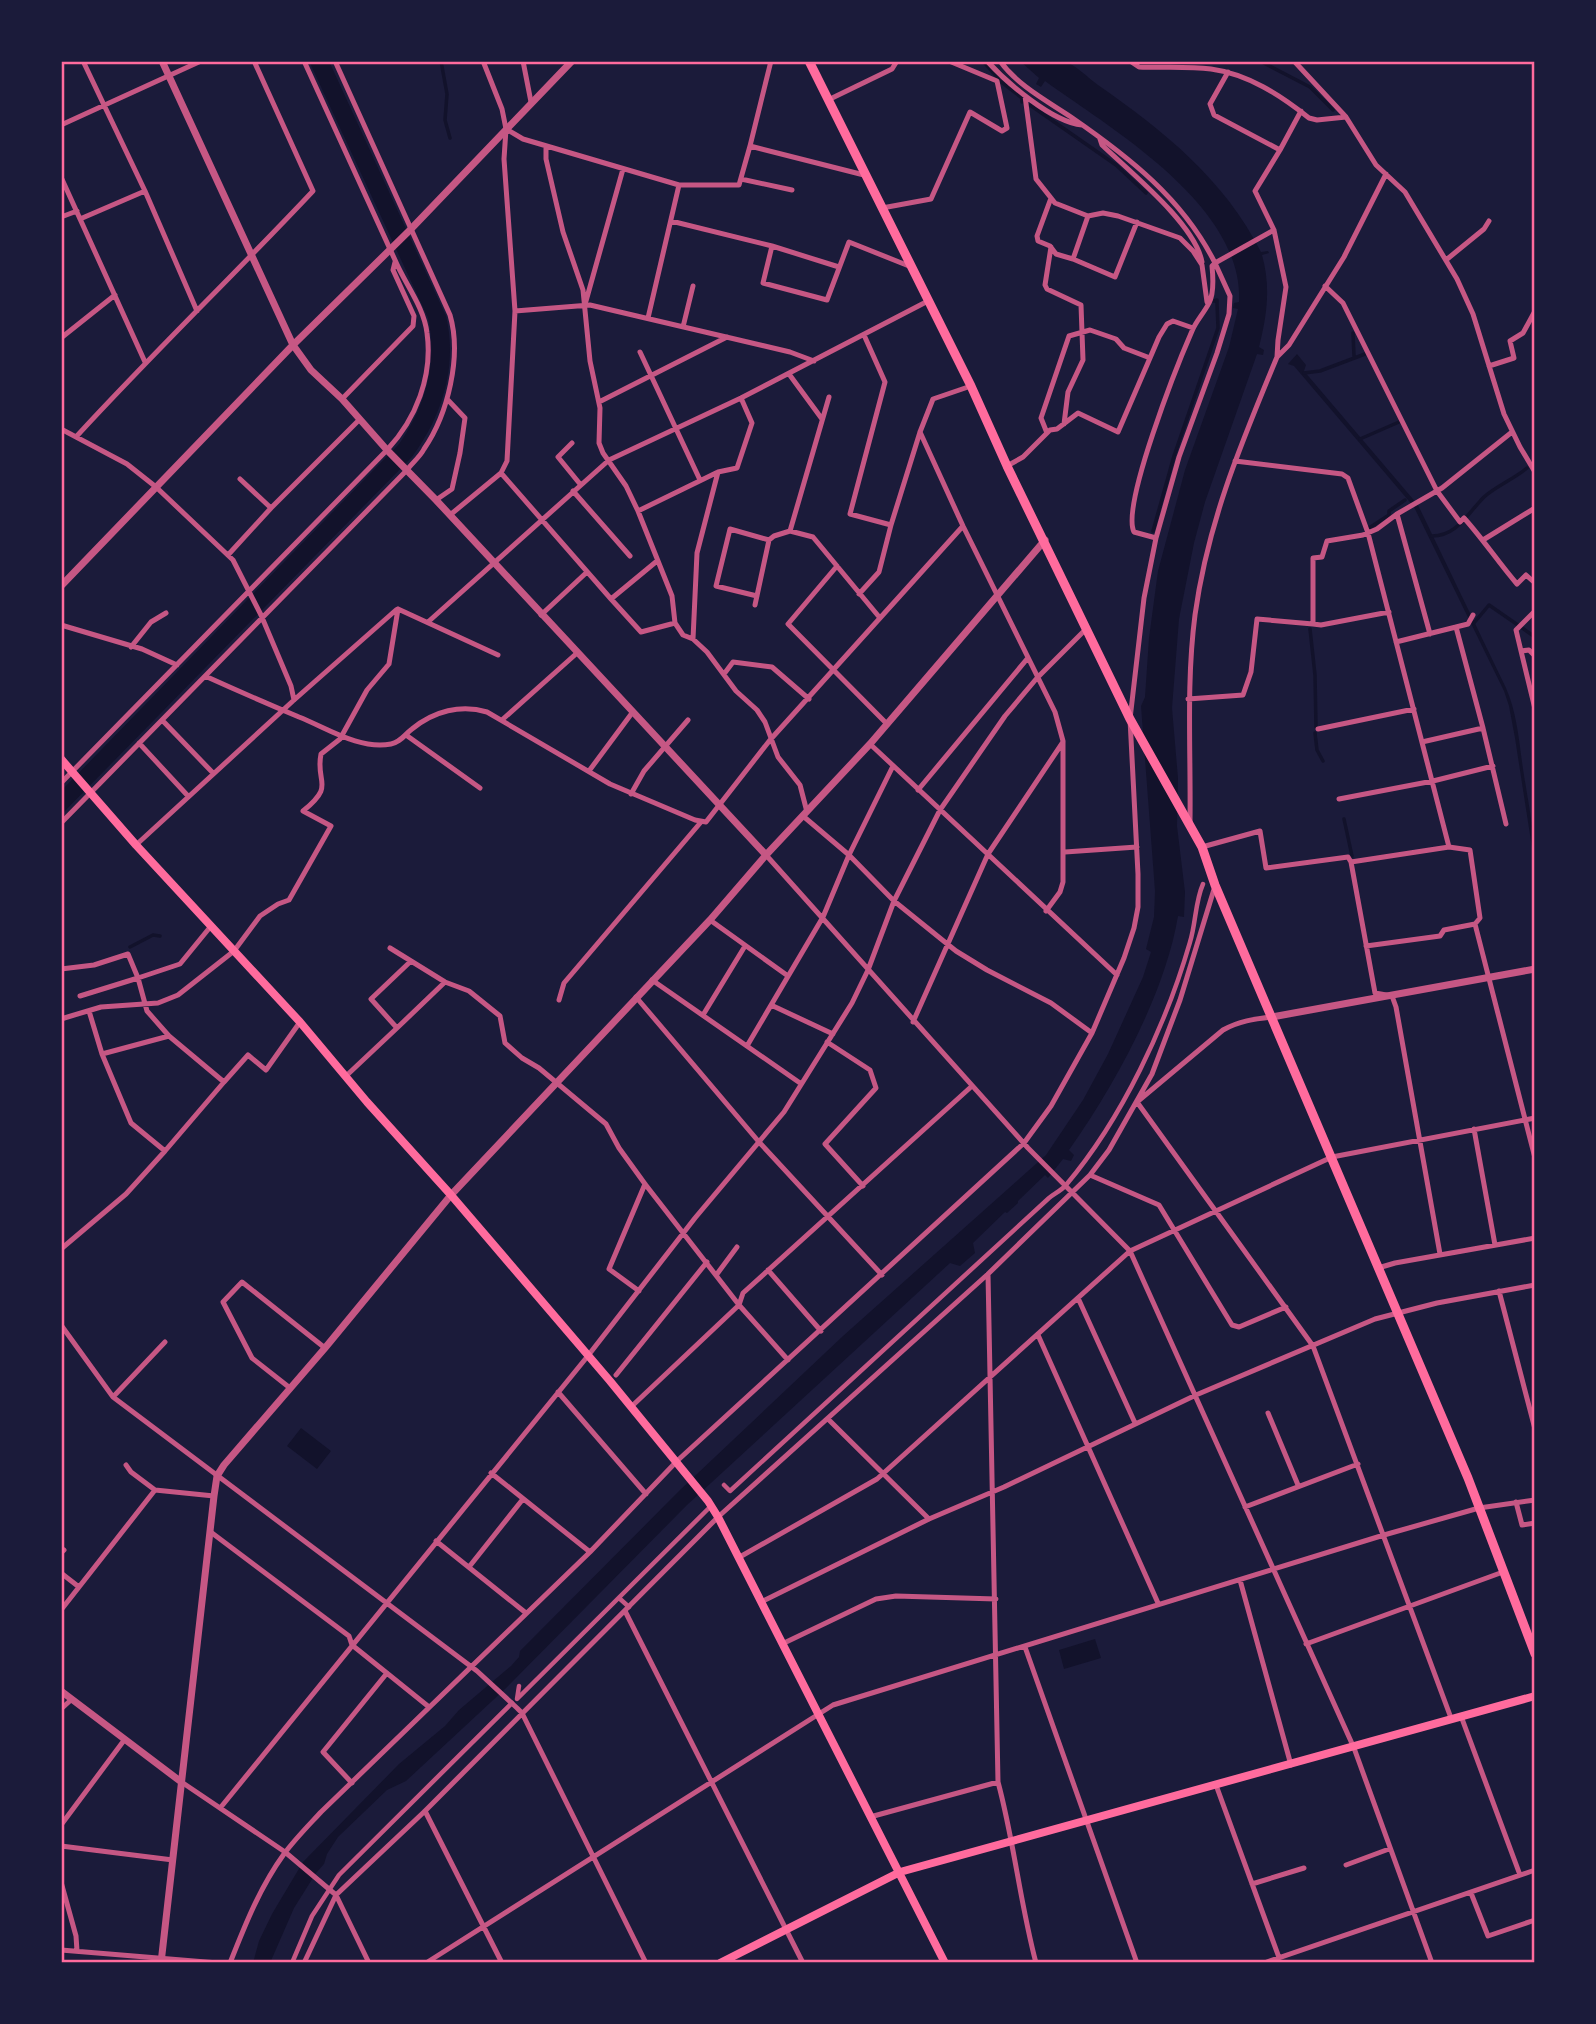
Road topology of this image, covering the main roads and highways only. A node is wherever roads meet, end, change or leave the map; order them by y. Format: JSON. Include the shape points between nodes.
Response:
{"nodes":[{"id":1,"x":810,"y":61,"type":"edge"},
{"id":2,"x":61,"y":759,"type":"edge"},
{"id":3,"x":1535,"y":1654,"type":"edge"},
{"id":4,"x":1535,"y":1696,"type":"edge"},
{"id":5,"x":900,"y":1872,"type":"junction"},
{"id":6,"x":720,"y":1963,"type":"edge"},
{"id":7,"x":946,"y":1963,"type":"edge"}],
"edges":[{"from":1,"to":3,"type":"highway","via":[[1130,719],[1202,847],[1399,1314]]},
{"from":2,"to":5,"type":"main road","via":[[451,1195],[709,1503]]},
{"from":4,"to":5,"type":"main road"},
{"from":5,"to":6,"type":"main road"},
{"from":5,"to":7,"type":"main road"}]}
